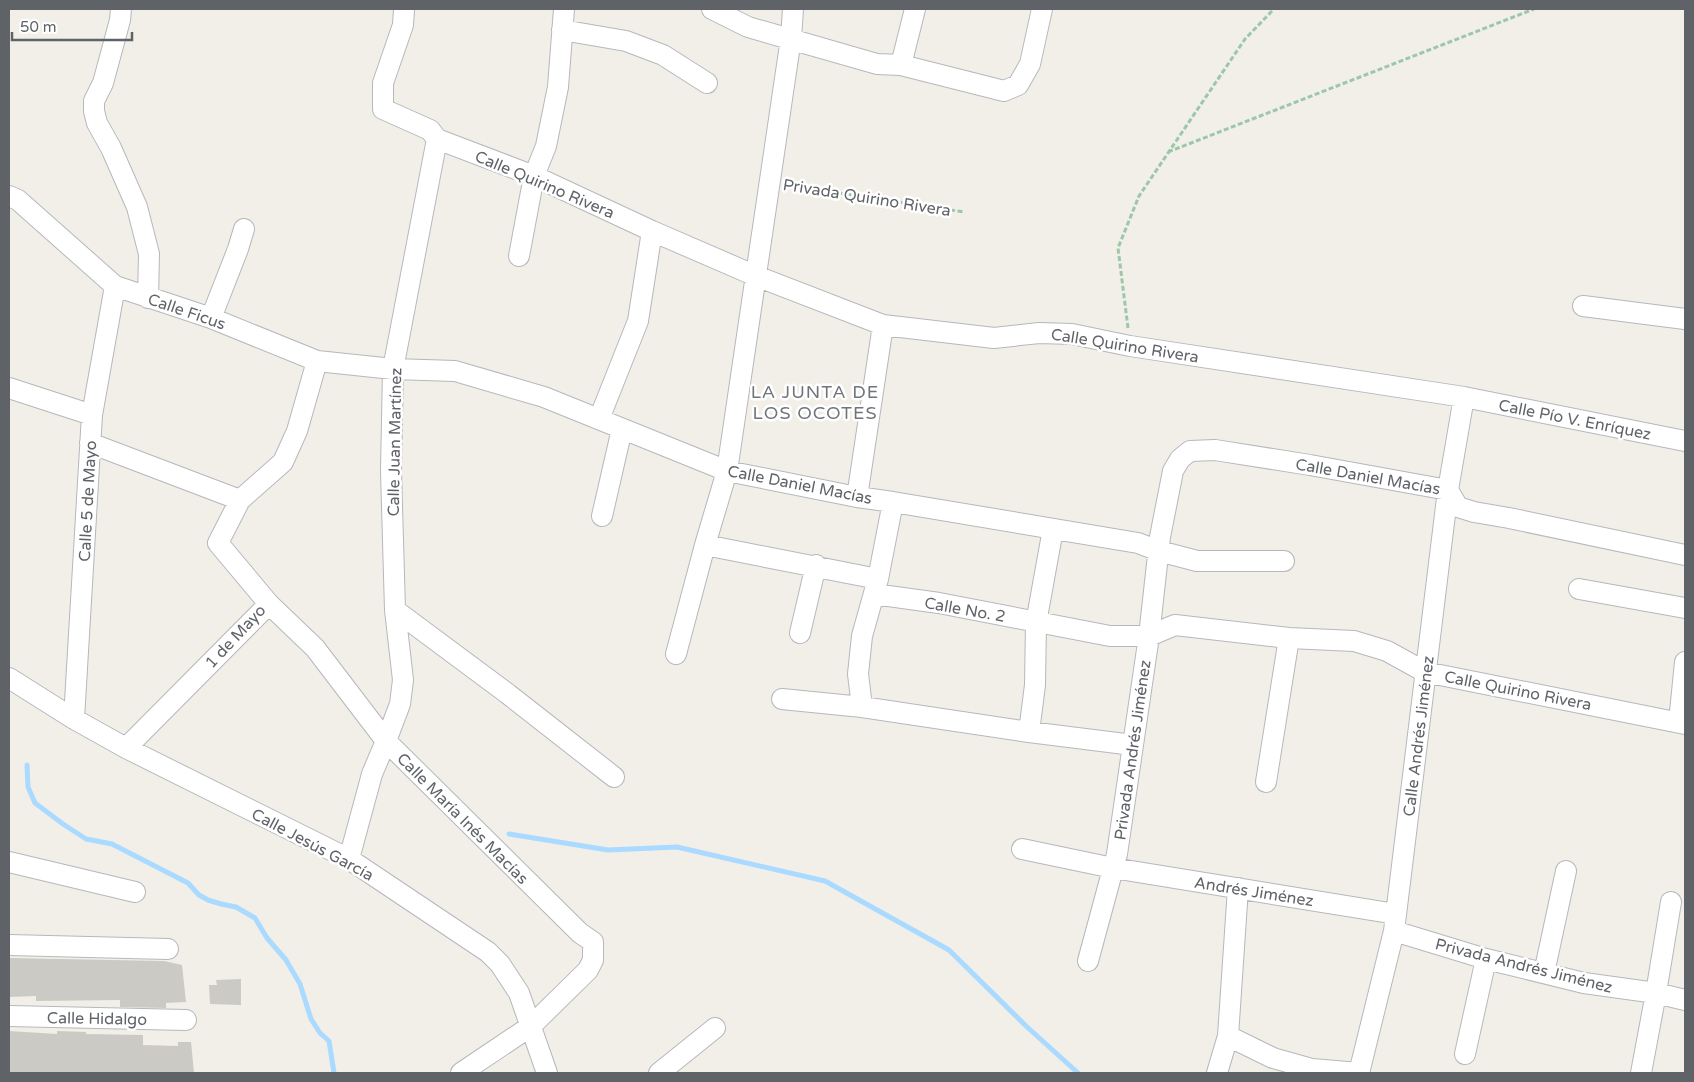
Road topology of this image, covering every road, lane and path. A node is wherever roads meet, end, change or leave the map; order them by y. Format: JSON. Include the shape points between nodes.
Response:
{"nodes":[{"id":1,"x":121,"y":9,"type":"edge"},
{"id":2,"x":404,"y":9,"type":"edge"},
{"id":3,"x":564,"y":9,"type":"edge"},
{"id":4,"x":712,"y":9,"type":"edge"},
{"id":5,"x":793,"y":9,"type":"edge"},
{"id":6,"x":915,"y":9,"type":"edge"},
{"id":7,"x":1042,"y":9,"type":"edge"},
{"id":8,"x":1274,"y":9,"type":"edge"},
{"id":9,"x":1534,"y":9,"type":"edge"},
{"id":10,"x":562,"y":30,"type":"junction"},
{"id":11,"x":791,"y":38,"type":"junction"},
{"id":12,"x":902,"y":65,"type":"junction"},
{"id":13,"x":707,"y":83,"type":"dead end"},
{"id":14,"x":437,"y":140,"type":"junction"},
{"id":15,"x":1168,"y":152,"type":"junction"},
{"id":16,"x":534,"y":176,"type":"junction"},
{"id":17,"x":769,"y":182,"type":"junction"},
{"id":18,"x":9,"y":196,"type":"edge"},
{"id":19,"x":964,"y":212,"type":"dead end"},
{"id":20,"x":244,"y":229,"type":"dead end"},
{"id":21,"x":652,"y":232,"type":"junction"},
{"id":22,"x":519,"y":256,"type":"dead end"},
{"id":23,"x":756,"y":276,"type":"junction"},
{"id":24,"x":116,"y":286,"type":"junction"},
{"id":25,"x":148,"y":298,"type":"junction"},
{"id":26,"x":1583,"y":306,"type":"dead end"},
{"id":27,"x":211,"y":318,"type":"junction"},
{"id":28,"x":1685,"y":319,"type":"edge"},
{"id":29,"x":883,"y":324,"type":"junction"},
{"id":30,"x":1130,"y":346,"type":"junction"},
{"id":31,"x":317,"y":361,"type":"junction"},
{"id":32,"x":393,"y":369,"type":"junction"},
{"id":33,"x":9,"y":388,"type":"edge"},
{"id":34,"x":1464,"y":397,"type":"junction"},
{"id":35,"x":92,"y":415,"type":"junction"},
{"id":36,"x":599,"y":419,"type":"junction"},
{"id":37,"x":622,"y":429,"type":"junction"},
{"id":38,"x":1685,"y":441,"type":"edge"},
{"id":39,"x":90,"y":443,"type":"junction"},
{"id":40,"x":727,"y":471,"type":"junction"},
{"id":41,"x":1448,"y":490,"type":"junction"},
{"id":42,"x":857,"y":497,"type":"junction"},
{"id":43,"x":240,"y":500,"type":"junction"},
{"id":44,"x":894,"y":502,"type":"junction"},
{"id":45,"x":602,"y":516,"type":"dead end"},
{"id":46,"x":1053,"y":529,"type":"junction"},
{"id":47,"x":1160,"y":544,"type":"junction"},
{"id":48,"x":705,"y":545,"type":"junction"},
{"id":49,"x":1685,"y":555,"type":"edge"},
{"id":50,"x":1284,"y":561,"type":"dead end"},
{"id":51,"x":816,"y":565,"type":"junction"},
{"id":52,"x":876,"y":586,"type":"junction"},
{"id":53,"x":1579,"y":588,"type":"dead end"},
{"id":54,"x":269,"y":604,"type":"junction"},
{"id":55,"x":1685,"y":608,"type":"edge"},
{"id":56,"x":395,"y":610,"type":"junction"},
{"id":57,"x":1036,"y":623,"type":"junction"},
{"id":58,"x":800,"y":633,"type":"dead end"},
{"id":59,"x":1149,"y":636,"type":"junction"},
{"id":60,"x":1289,"y":638,"type":"junction"},
{"id":61,"x":676,"y":654,"type":"dead end"},
{"id":62,"x":1685,"y":662,"type":"edge"},
{"id":63,"x":1425,"y":672,"type":"junction"},
{"id":64,"x":9,"y":678,"type":"edge"},
{"id":65,"x":782,"y":699,"type":"dead end"},
{"id":66,"x":862,"y":707,"type":"junction"},
{"id":67,"x":74,"y":718,"type":"junction"},
{"id":68,"x":1682,"y":723,"type":"edge"},
{"id":69,"x":1029,"y":732,"type":"junction"},
{"id":70,"x":386,"y":741,"type":"junction"},
{"id":71,"x":1133,"y":745,"type":"junction"},
{"id":72,"x":126,"y":748,"type":"junction"},
{"id":73,"x":614,"y":777,"type":"dead end"},
{"id":74,"x":1266,"y":782,"type":"dead end"},
{"id":75,"x":1022,"y":849,"type":"dead end"},
{"id":76,"x":349,"y":860,"type":"junction"},
{"id":77,"x":9,"y":862,"type":"edge"},
{"id":78,"x":1113,"y":868,"type":"junction"},
{"id":79,"x":1566,"y":871,"type":"dead end"},
{"id":80,"x":1238,"y":888,"type":"junction"},
{"id":81,"x":135,"y":892,"type":"dead end"},
{"id":82,"x":1671,"y":902,"type":"dead end"},
{"id":83,"x":1395,"y":923,"type":"junction"},
{"id":84,"x":9,"y":945,"type":"edge"},
{"id":85,"x":168,"y":948,"type":"dead end"},
{"id":86,"x":1486,"y":959,"type":"junction"},
{"id":87,"x":1088,"y":961,"type":"dead end"},
{"id":88,"x":1544,"y":973,"type":"junction"},
{"id":89,"x":1656,"y":994,"type":"junction"},
{"id":90,"x":1685,"y":1000,"type":"edge"},
{"id":91,"x":9,"y":1016,"type":"edge"},
{"id":92,"x":186,"y":1020,"type":"dead end"},
{"id":93,"x":531,"y":1026,"type":"junction"},
{"id":94,"x":715,"y":1028,"type":"dead end"},
{"id":95,"x":1228,"y":1036,"type":"junction"},
{"id":96,"x":1465,"y":1054,"type":"dead end"},
{"id":97,"x":548,"y":1072,"type":"edge"},
{"id":98,"x":461,"y":1073,"type":"edge"},
{"id":99,"x":659,"y":1073,"type":"edge"},
{"id":100,"x":1217,"y":1073,"type":"edge"},
{"id":101,"x":1359,"y":1073,"type":"edge"},
{"id":102,"x":1641,"y":1073,"type":"edge"}],
"edges":[{"from":1,"to":25,"type":"street","via":[[94,110],[137,207],[148,254]]},
{"from":2,"to":14,"type":"street","via":[[403,25],[383,83],[383,109],[430,130]]},
{"from":3,"to":10,"type":"street"},
{"from":4,"to":11,"type":"street","via":[[748,27]]},
{"from":5,"to":11,"type":"street"},
{"from":6,"to":12,"type":"street"},
{"from":7,"to":12,"type":"street","via":[[1030,64],[1018,85],[1004,91]]},
{"from":8,"to":15,"type":"path","via":[[1245,39]]},
{"from":9,"to":15,"type":"path"},
{"from":10,"to":13,"type":"street","via":[[626,41],[663,55]]},
{"from":10,"to":16,"type":"street","via":[[558,87],[546,146]]},
{"from":11,"to":12,"type":"street","via":[[877,64]]},
{"from":11,"to":17,"type":"street"},
{"from":14,"to":16,"type":"street","name":"Calle Quirino Rivera"},
{"from":14,"to":32,"type":"street","name":"Calle Juan Martínez"},
{"from":15,"to":30,"type":"path","via":[[1139,196],[1118,248]]},
{"from":16,"to":21,"type":"street","name":"Calle Quirino Rivera"},
{"from":16,"to":22,"type":"street"},
{"from":17,"to":19,"type":"path","name":"Privada Quirino Rivera"},
{"from":17,"to":23,"type":"street"},
{"from":18,"to":24,"type":"street","name":"Calle Ficus","via":[[18,200]]},
{"from":20,"to":27,"type":"street"},
{"from":21,"to":23,"type":"street","name":"Calle Quirino Rivera"},
{"from":21,"to":36,"type":"street","via":[[638,320]]},
{"from":23,"to":29,"type":"street","name":"Calle Quirino Rivera"},
{"from":23,"to":40,"type":"street"},
{"from":24,"to":25,"type":"street","name":"Calle Ficus"},
{"from":24,"to":35,"type":"street","name":"Calle 5 de Mayo"},
{"from":25,"to":27,"type":"street","name":"Calle Ficus"},
{"from":26,"to":28,"type":"street"},
{"from":27,"to":31,"type":"street","name":"Calle Ficus"},
{"from":29,"to":30,"type":"street","name":"Calle Quirino Rivera","via":[[994,338],[1039,332],[1072,334]]},
{"from":29,"to":42,"type":"street"},
{"from":30,"to":34,"type":"street","name":"Calle Quirino Rivera"},
{"from":31,"to":32,"type":"street","name":"Calle Ficus"},
{"from":31,"to":43,"type":"street","name":"1 de Mayo","via":[[297,431],[283,462]]},
{"from":32,"to":36,"type":"street","name":"Calle Daniel Macías","via":[[455,371],[544,397]]},
{"from":32,"to":56,"type":"street","name":"Calle Juan Martínez","via":[[391,471]]},
{"from":33,"to":35,"type":"street"},
{"from":34,"to":38,"type":"street","name":"Calle Pío V. Enríquez"},
{"from":34,"to":41,"type":"street","name":"Calle Andrés Jiménez"},
{"from":35,"to":39,"type":"street","name":"Calle 5 de Mayo"},
{"from":36,"to":37,"type":"street","name":"Calle Daniel Macías"},
{"from":37,"to":40,"type":"street","name":"Calle Daniel Macías"},
{"from":37,"to":45,"type":"street"},
{"from":39,"to":43,"type":"street"},
{"from":39,"to":67,"type":"street","name":"Calle 5 de Mayo"},
{"from":40,"to":42,"type":"street","name":"Calle Daniel Macías"},
{"from":40,"to":48,"type":"street"},
{"from":41,"to":47,"type":"street","name":"Calle Daniel Macías","via":[[1215,450],[1190,451],[1180,458],[1173,471]]},
{"from":41,"to":49,"type":"street","name":"Calle Daniel Macías","via":[[1458,507],[1474,512]]},
{"from":41,"to":63,"type":"street","name":"Calle Andrés Jiménez"},
{"from":42,"to":44,"type":"street","name":"Calle Daniel Macías"},
{"from":43,"to":54,"type":"street","name":"1 de Mayo","via":[[218,543]]},
{"from":44,"to":46,"type":"street","name":"Calle Daniel Macías"},
{"from":44,"to":52,"type":"street"},
{"from":46,"to":47,"type":"street","name":"Calle Daniel Macías"},
{"from":46,"to":57,"type":"street"},
{"from":47,"to":50,"type":"street","via":[[1197,561]]},
{"from":47,"to":59,"type":"street","name":"Privada Andrés Jiménez"},
{"from":48,"to":51,"type":"street","name":"Calle No. 2"},
{"from":48,"to":61,"type":"street"},
{"from":51,"to":52,"type":"street","name":"Calle No. 2"},
{"from":51,"to":58,"type":"street"},
{"from":52,"to":57,"type":"street","name":"Calle No. 2"},
{"from":52,"to":66,"type":"street","via":[[862,636],[858,674]]},
{"from":53,"to":55,"type":"street"},
{"from":54,"to":70,"type":"street","name":"Calle María Inés Macías","via":[[314,648]]},
{"from":54,"to":72,"type":"street","name":"1 de Mayo"},
{"from":56,"to":70,"type":"street","name":"Calle Juan Martínez","via":[[403,680],[400,704]]},
{"from":56,"to":73,"type":"street"},
{"from":57,"to":59,"type":"street","name":"Calle No. 2","via":[[1110,636]]},
{"from":57,"to":69,"type":"street","via":[[1035,685]]},
{"from":59,"to":60,"type":"street","name":"Calle Quirino Rivera","via":[[1175,625]]},
{"from":59,"to":71,"type":"street","name":"Privada Andrés Jiménez"},
{"from":60,"to":63,"type":"street","name":"Calle Quirino Rivera","via":[[1354,641],[1387,651]]},
{"from":60,"to":74,"type":"street"},
{"from":62,"to":68,"type":"street"},
{"from":63,"to":68,"type":"street","name":"Calle Quirino Rivera"},
{"from":63,"to":83,"type":"street","name":"Calle Andrés Jiménez"},
{"from":64,"to":67,"type":"street","name":"Calle Jesús García"},
{"from":65,"to":66,"type":"street"},
{"from":66,"to":69,"type":"street"},
{"from":67,"to":72,"type":"street","name":"Calle Jesús García"},
{"from":69,"to":71,"type":"street"},
{"from":70,"to":76,"type":"street","name":"Calle Juan Martínez","via":[[372,774]]},
{"from":70,"to":93,"type":"street","name":"Calle María Inés Macías","via":[[580,933],[593,942],[593,960],[588,970]]},
{"from":71,"to":78,"type":"street","name":"Privada Andrés Jiménez"},
{"from":72,"to":76,"type":"street","name":"Calle Jesús García"},
{"from":75,"to":78,"type":"street","name":"Andrés Jiménez"},
{"from":76,"to":93,"type":"street","name":"Calle Jesús García","via":[[488,952],[519,993]]},
{"from":77,"to":81,"type":"street"},
{"from":78,"to":80,"type":"street","name":"Andrés Jiménez"},
{"from":78,"to":87,"type":"street","name":"Privada Andrés Jiménez"},
{"from":79,"to":88,"type":"street"},
{"from":80,"to":83,"type":"street","name":"Andrés Jiménez"},
{"from":80,"to":95,"type":"street"},
{"from":82,"to":89,"type":"street"},
{"from":83,"to":86,"type":"street","name":"Privada Andrés Jiménez"},
{"from":83,"to":101,"type":"street","name":"Calle Andrés Jiménez"},
{"from":84,"to":85,"type":"street"},
{"from":86,"to":88,"type":"street","name":"Privada Andrés Jiménez"},
{"from":86,"to":96,"type":"street"},
{"from":88,"to":89,"type":"street","name":"Privada Andrés Jiménez"},
{"from":89,"to":90,"type":"street","name":"Privada Andrés Jiménez"},
{"from":89,"to":102,"type":"street"},
{"from":91,"to":92,"type":"street","name":"Calle Hidalgo"},
{"from":93,"to":97,"type":"street","name":"Calle Jesús García"},
{"from":93,"to":98,"type":"street"},
{"from":94,"to":99,"type":"street"},
{"from":95,"to":100,"type":"street"},
{"from":95,"to":101,"type":"street","via":[[1273,1058],[1312,1069]]}]}
